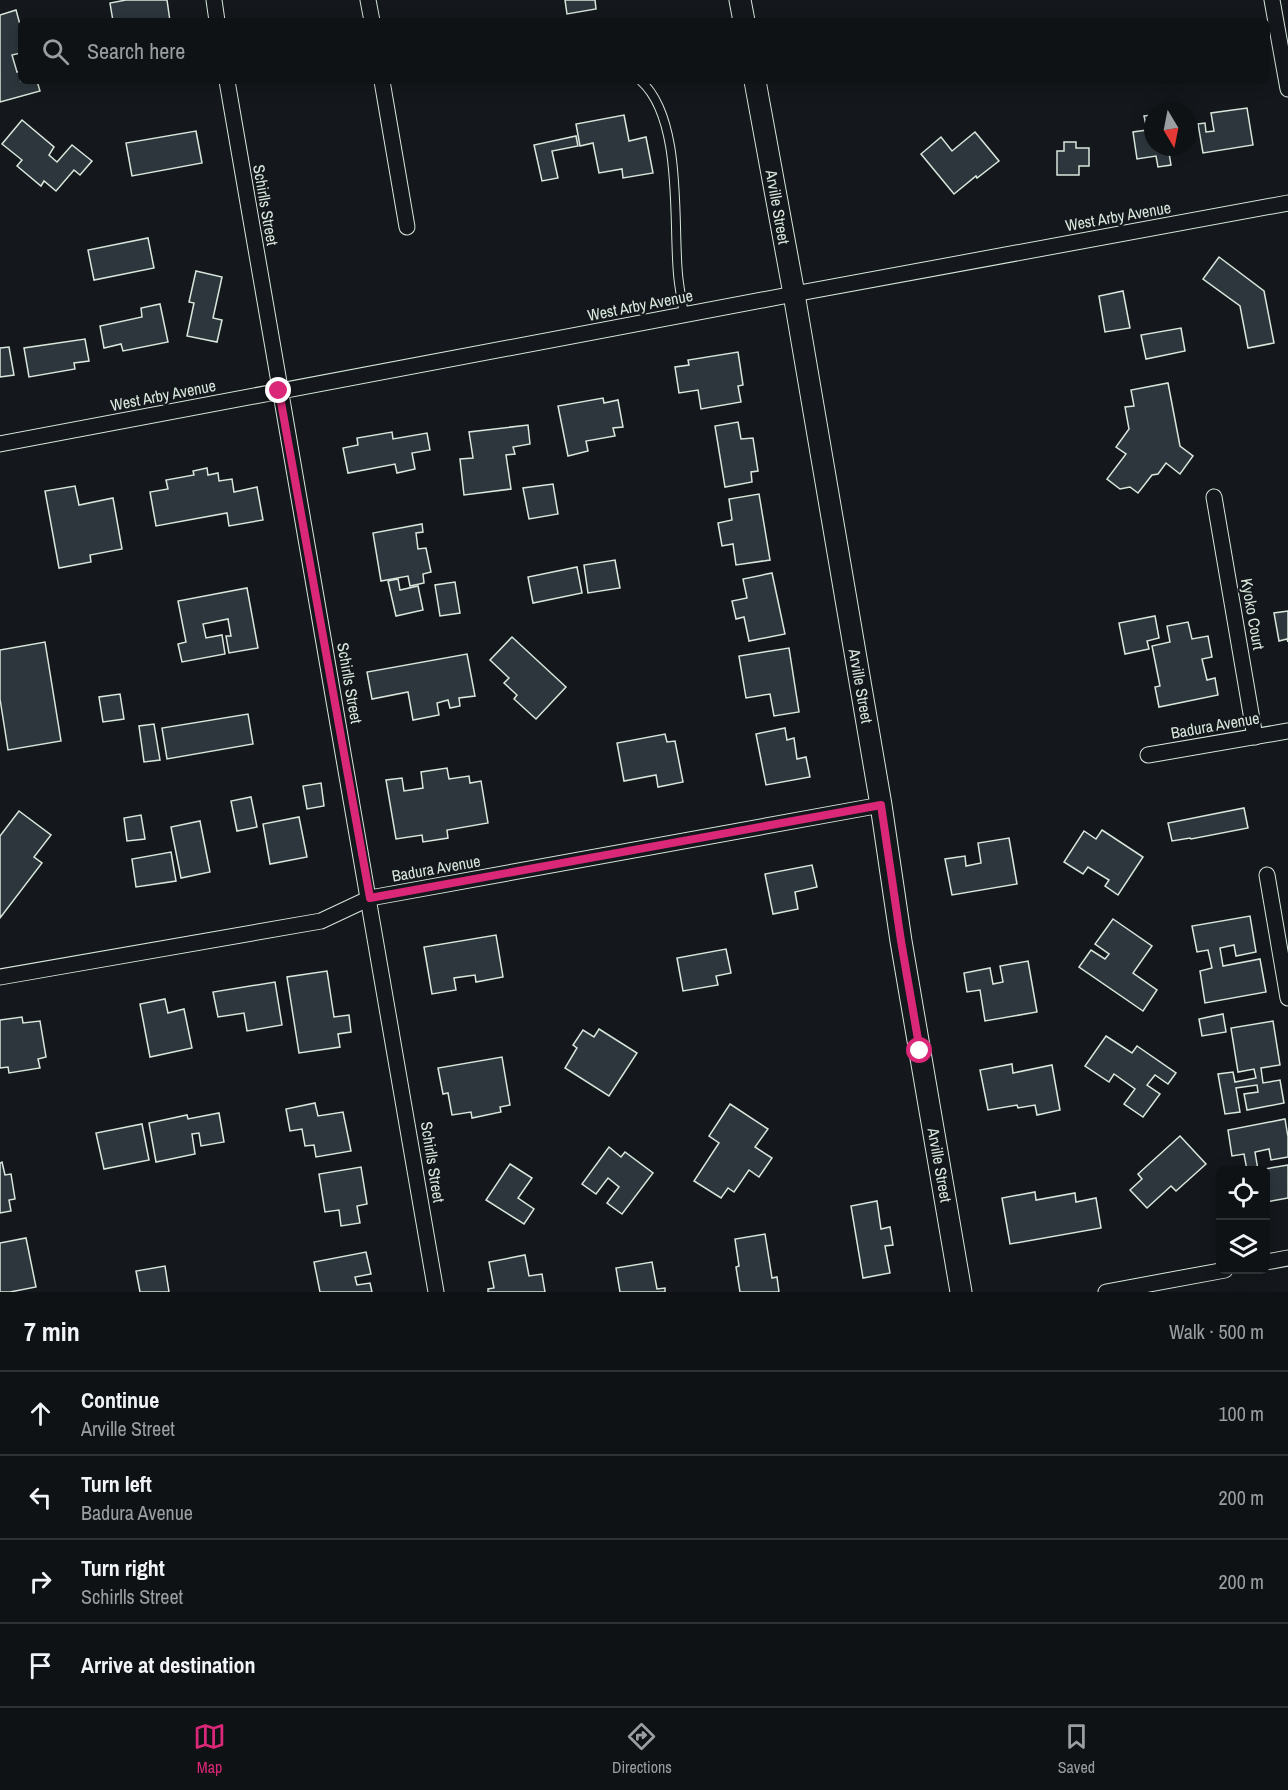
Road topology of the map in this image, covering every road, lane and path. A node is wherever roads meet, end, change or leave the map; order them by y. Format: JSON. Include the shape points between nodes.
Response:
{"nodes":[{"id":1,"x":214,"y":0,"type":"edge"},
{"id":2,"x":368,"y":0,"type":"edge"},
{"id":3,"x":740,"y":0,"type":"edge"},
{"id":4,"x":1272,"y":0,"type":"edge"},
{"id":5,"x":217,"y":18,"type":"edge"},
{"id":6,"x":371,"y":18,"type":"edge"},
{"id":7,"x":743,"y":18,"type":"edge"},
{"id":8,"x":228,"y":84,"type":"edge"},
{"id":9,"x":383,"y":84,"type":"edge"},
{"id":10,"x":643,"y":84,"type":"edge"},
{"id":11,"x":756,"y":84,"type":"edge"},
{"id":12,"x":1288,"y":89,"type":"edge"},
{"id":13,"x":1288,"y":203,"type":"edge"},
{"id":14,"x":407,"y":226,"type":"dead end"},
{"id":15,"x":794,"y":294,"type":"junction"},
{"id":16,"x":684,"y":315,"type":"junction"},
{"id":17,"x":279,"y":391,"type":"junction"},
{"id":18,"x":0,"y":444,"type":"edge"},
{"id":19,"x":1214,"y":498,"type":"dead end"},
{"id":20,"x":1288,"y":731,"type":"edge"},
{"id":21,"x":1255,"y":737,"type":"junction"},
{"id":22,"x":1148,"y":755,"type":"dead end"},
{"id":23,"x":881,"y":805,"type":"junction"},
{"id":24,"x":1267,"y":875,"type":"dead end"},
{"id":25,"x":370,"y":898,"type":"junction"},
{"id":26,"x":0,"y":977,"type":"edge"},
{"id":27,"x":1288,"y":998,"type":"edge"},
{"id":28,"x":1288,"y":1258,"type":"edge"},
{"id":29,"x":1270,"y":1261,"type":"edge"},
{"id":30,"x":1216,"y":1271,"type":"edge"},
{"id":31,"x":436,"y":1292,"type":"edge"},
{"id":32,"x":961,"y":1292,"type":"edge"},
{"id":33,"x":1106,"y":1292,"type":"edge"}],
"edges":[{"from":1,"to":5,"type":"street"},
{"from":2,"to":6,"type":"street"},
{"from":3,"to":7,"type":"street"},
{"from":4,"to":12,"type":"street"},
{"from":8,"to":17,"type":"street","name":"Schirlls Street"},
{"from":9,"to":14,"type":"street"},
{"from":10,"to":16,"type":"lane","via":[[657,102],[672,159]]},
{"from":11,"to":15,"type":"street","name":"Arville Street"},
{"from":13,"to":15,"type":"street","name":"West Arby Avenue"},
{"from":15,"to":16,"type":"street","name":"West Arby Avenue"},
{"from":15,"to":23,"type":"street","name":"Arville Street"},
{"from":16,"to":17,"type":"street","name":"West Arby Avenue"},
{"from":17,"to":18,"type":"street","name":"West Arby Avenue"},
{"from":17,"to":25,"type":"street","name":"Schirlls Street"},
{"from":19,"to":21,"type":"street","name":"Kyoko Court"},
{"from":20,"to":21,"type":"street","name":"Badura Avenue"},
{"from":21,"to":22,"type":"street","name":"Badura Avenue"},
{"from":23,"to":25,"type":"street","name":"Badura Avenue"},
{"from":23,"to":32,"type":"street","name":"Arville Street"},
{"from":24,"to":27,"type":"street"},
{"from":25,"to":26,"type":"street","name":"Badura Avenue","via":[[321,921]]},
{"from":25,"to":31,"type":"street","name":"Schirlls Street"},
{"from":28,"to":29,"type":"street"},
{"from":30,"to":33,"type":"street"}]}
